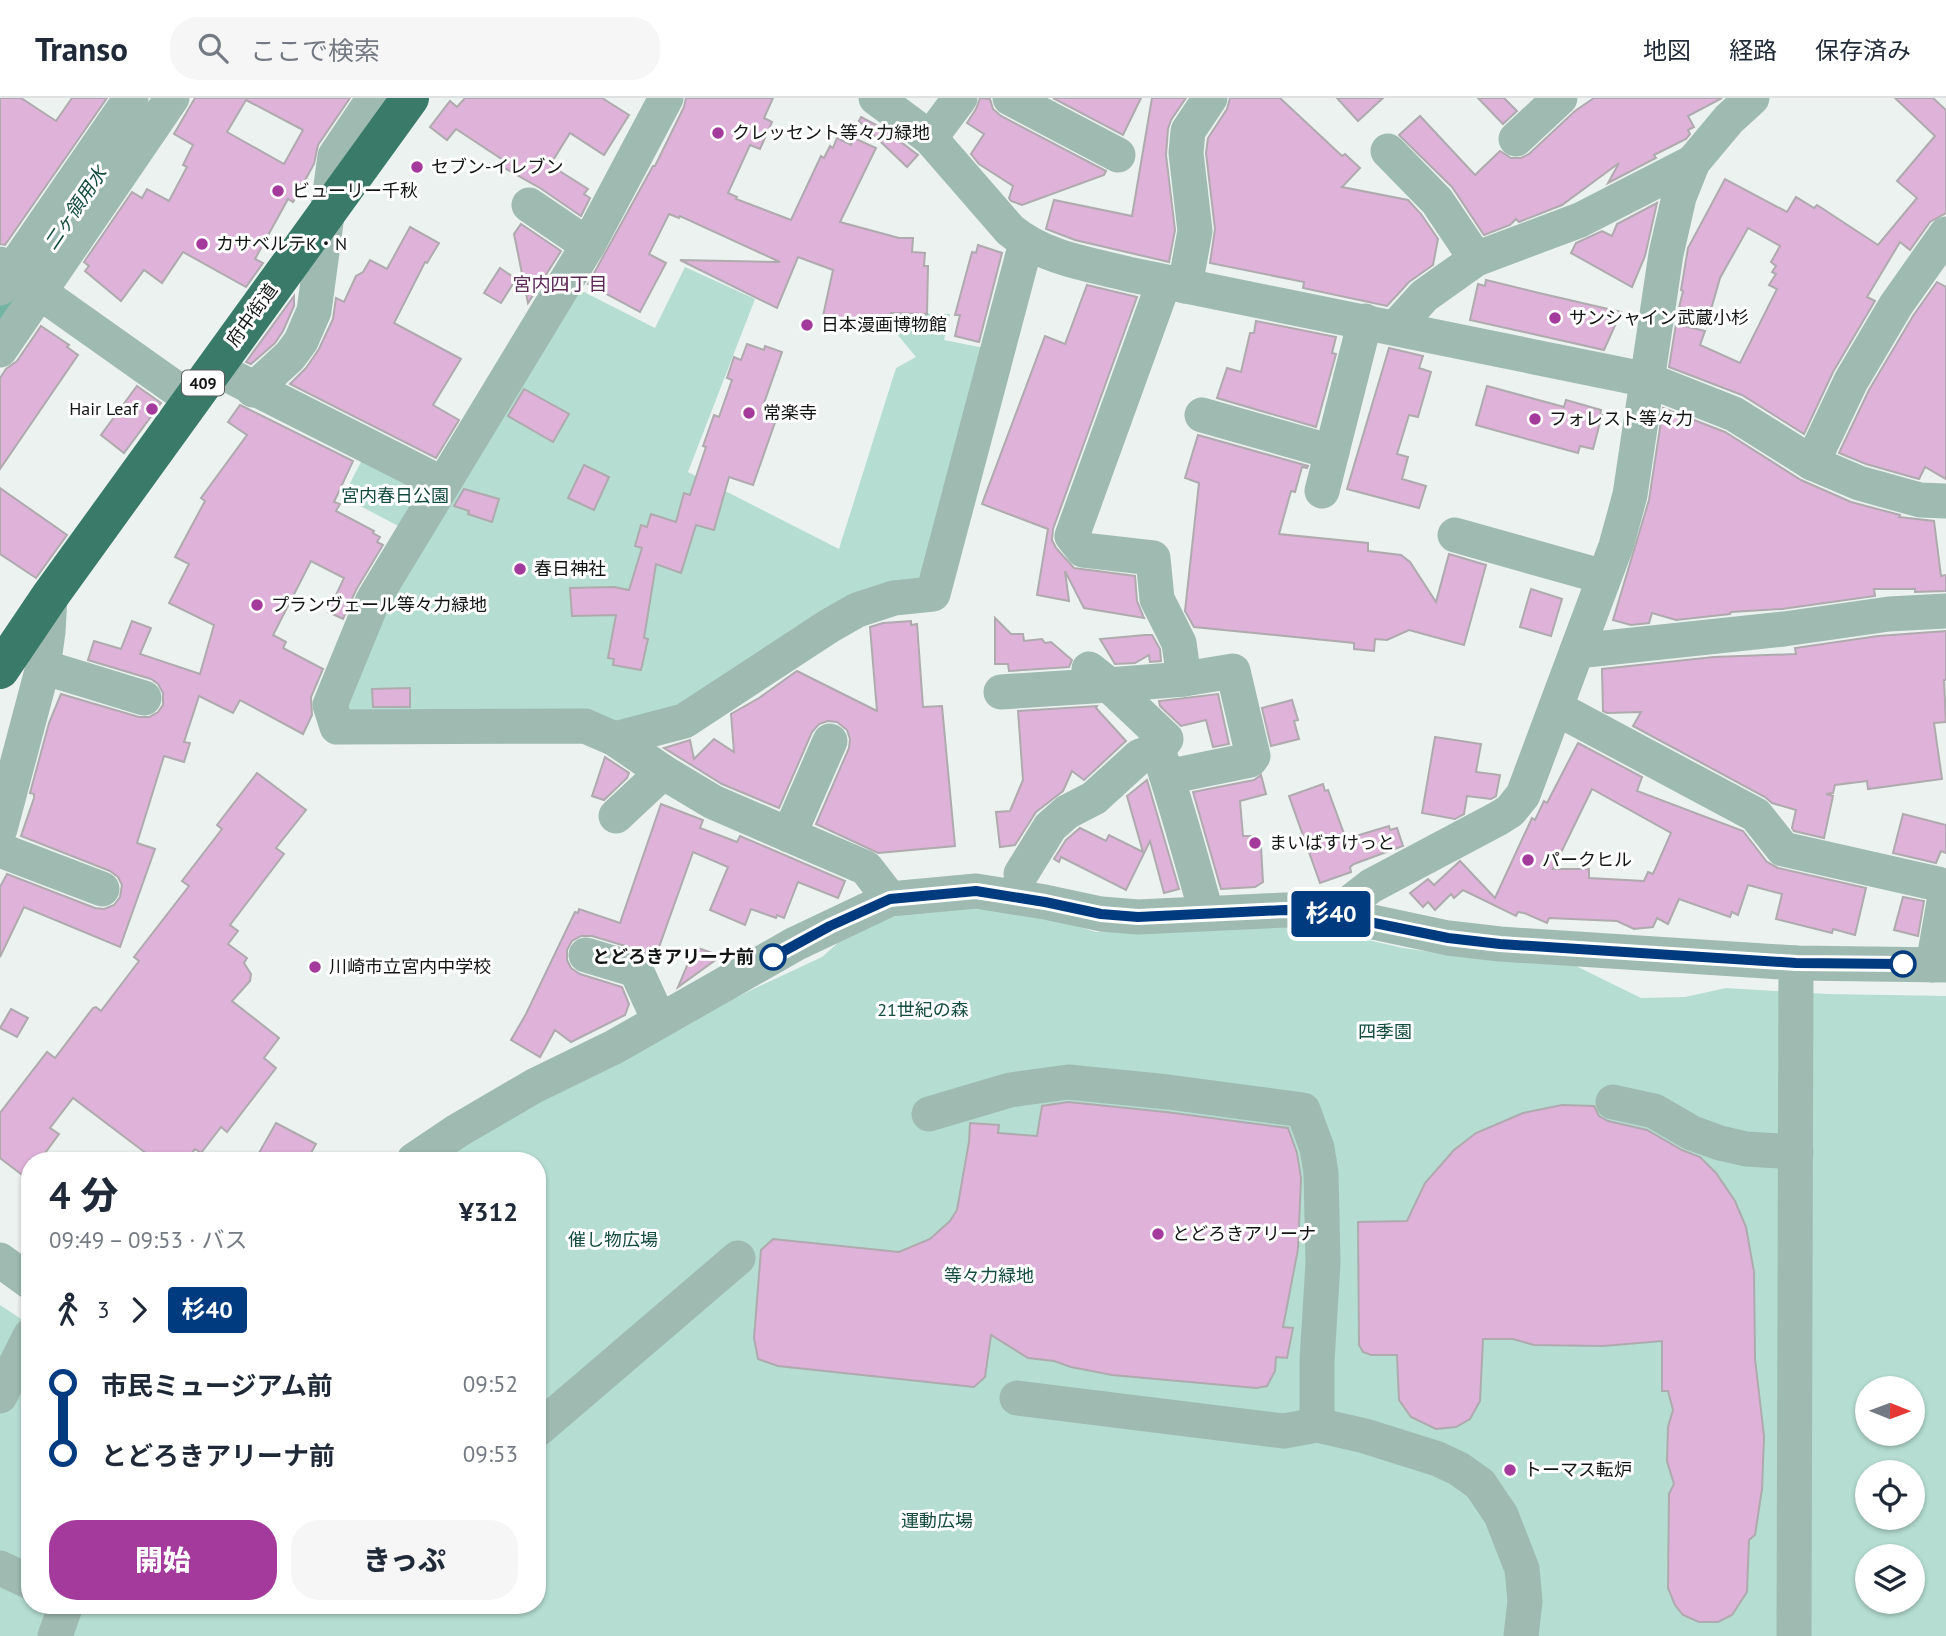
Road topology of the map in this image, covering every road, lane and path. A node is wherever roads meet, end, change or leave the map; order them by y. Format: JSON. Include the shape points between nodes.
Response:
{"nodes":[{"id":1,"x":131,"y":98,"type":"edge"},
{"id":2,"x":172,"y":98,"type":"edge"},
{"id":3,"x":374,"y":98,"type":"edge"},
{"id":4,"x":410,"y":98,"type":"edge"},
{"id":5,"x":666,"y":98,"type":"edge"},
{"id":6,"x":876,"y":98,"type":"edge"},
{"id":7,"x":960,"y":98,"type":"edge"},
{"id":8,"x":1010,"y":98,"type":"edge"},
{"id":9,"x":1210,"y":98,"type":"edge"},
{"id":10,"x":1752,"y":98,"type":"edge"},
{"id":11,"x":1554,"y":100,"type":"edge"},
{"id":12,"x":930,"y":138,"type":"junction"},
{"id":13,"x":1516,"y":139,"type":"dead end"},
{"id":14,"x":1388,"y":151,"type":"dead end"},
{"id":15,"x":1118,"y":155,"type":"dead end"},
{"id":16,"x":1693,"y":162,"type":"junction"},
{"id":17,"x":529,"y":205,"type":"dead end"},
{"id":18,"x":326,"y":212,"type":"junction"},
{"id":19,"x":1946,"y":234,"type":"edge"},
{"id":20,"x":1026,"y":243,"type":"junction"},
{"id":21,"x":588,"y":245,"type":"junction"},
{"id":22,"x":1476,"y":259,"type":"junction"},
{"id":23,"x":16,"y":280,"type":"edge"},
{"id":24,"x":1174,"y":284,"type":"junction"},
{"id":25,"x":1380,"y":324,"type":"junction"},
{"id":26,"x":0,"y":350,"type":"edge"},
{"id":27,"x":215,"y":367,"type":"junction"},
{"id":28,"x":1648,"y":380,"type":"junction"},
{"id":29,"x":253,"y":390,"type":"junction"},
{"id":30,"x":192,"y":400,"type":"junction"},
{"id":31,"x":1202,"y":415,"type":"dead end"},
{"id":32,"x":1332,"y":452,"type":"junction"},
{"id":33,"x":1812,"y":463,"type":"junction"},
{"id":34,"x":443,"y":484,"type":"junction"},
{"id":35,"x":1322,"y":491,"type":"dead end"},
{"id":36,"x":1946,"y":502,"type":"edge"},
{"id":37,"x":1455,"y":535,"type":"dead end"},
{"id":38,"x":1604,"y":577,"type":"junction"},
{"id":39,"x":50,"y":596,"type":"junction"},
{"id":40,"x":1946,"y":611,"type":"edge"},
{"id":41,"x":1577,"y":651,"type":"junction"},
{"id":42,"x":43,"y":667,"type":"junction"},
{"id":43,"x":0,"y":670,"type":"edge"},
{"id":44,"x":1099,"y":677,"type":"junction"},
{"id":45,"x":1184,"y":679,"type":"junction"},
{"id":46,"x":1001,"y":692,"type":"dead end"},
{"id":47,"x":144,"y":698,"type":"dead end"},
{"id":48,"x":1556,"y":708,"type":"junction"},
{"id":49,"x":615,"y":739,"type":"junction"},
{"id":50,"x":830,"y":741,"type":"dead end"},
{"id":51,"x":1162,"y":763,"type":"junction"},
{"id":52,"x":663,"y":772,"type":"junction"},
{"id":53,"x":616,"y":816,"type":"dead end"},
{"id":54,"x":0,"y":829,"type":"edge"},
{"id":55,"x":789,"y":835,"type":"junction"},
{"id":56,"x":0,"y":850,"type":"edge"},
{"id":57,"x":1021,"y":874,"type":"dead end"},
{"id":58,"x":102,"y":889,"type":"dead end"},
{"id":59,"x":890,"y":899,"type":"junction"},
{"id":60,"x":1206,"y":912,"type":"junction"},
{"id":61,"x":1335,"y":915,"type":"junction"},
{"id":62,"x":586,"y":955,"type":"dead end"},
{"id":63,"x":1796,"y":963,"type":"junction"},
{"id":64,"x":1939,"y":965,"type":"edge"},
{"id":65,"x":659,"y":1020,"type":"junction"},
{"id":66,"x":1613,"y":1101,"type":"dead end"},
{"id":67,"x":929,"y":1114,"type":"dead end"},
{"id":68,"x":426,"y":1152,"type":"edge"},
{"id":69,"x":1796,"y":1152,"type":"junction"},
{"id":70,"x":738,"y":1258,"type":"dead end"},
{"id":71,"x":0,"y":1260,"type":"edge"},
{"id":72,"x":21,"y":1275,"type":"edge"},
{"id":73,"x":21,"y":1354,"type":"edge"},
{"id":74,"x":0,"y":1396,"type":"edge"},
{"id":75,"x":1017,"y":1398,"type":"dead end"},
{"id":76,"x":546,"y":1422,"type":"edge"},
{"id":77,"x":1317,"y":1425,"type":"junction"},
{"id":78,"x":0,"y":1568,"type":"edge"},
{"id":79,"x":21,"y":1578,"type":"edge"},
{"id":80,"x":63,"y":1614,"type":"edge"},
{"id":81,"x":55,"y":1636,"type":"edge"},
{"id":82,"x":1521,"y":1636,"type":"edge"},
{"id":83,"x":1794,"y":1636,"type":"edge"}],
"edges":[{"from":1,"to":23,"type":"street"},
{"from":2,"to":23,"type":"street"},
{"from":3,"to":18,"type":"street","via":[[335,156]]},
{"from":4,"to":18,"type":"highway","name":"府中街道","number":"409"},
{"from":5,"to":21,"type":"street"},
{"from":6,"to":12,"type":"street"},
{"from":7,"to":12,"type":"street"},
{"from":8,"to":15,"type":"street"},
{"from":9,"to":24,"type":"street","via":[[1188,131],[1186,153],[1195,231]]},
{"from":10,"to":16,"type":"street"},
{"from":11,"to":13,"type":"street"},
{"from":12,"to":20,"type":"street"},
{"from":14,"to":22,"type":"street","via":[[1437,201]]},
{"from":16,"to":22,"type":"street","via":[[1580,220]]},
{"from":16,"to":28,"type":"street","via":[[1679,197],[1666,254]]},
{"from":17,"to":21,"type":"street"},
{"from":18,"to":27,"type":"highway","name":"府中街道","number":"409"},
{"from":18,"to":29,"type":"street","via":[[314,311],[290,356]]},
{"from":19,"to":33,"type":"street","via":[[1851,381]]},
{"from":20,"to":24,"type":"street","via":[[1049,254]]},
{"from":20,"to":49,"type":"street","via":[[933,594],[894,598],[857,610],[684,721]]},
{"from":21,"to":34,"type":"street"},
{"from":22,"to":25,"type":"street"},
{"from":23,"to":26,"type":"street"},
{"from":23,"to":30,"type":"street"},
{"from":24,"to":25,"type":"street"},
{"from":24,"to":45,"type":"street","via":[[1072,536],[1083,550],[1153,558],[1157,599],[1179,643]]},
{"from":25,"to":28,"type":"street"},
{"from":25,"to":32,"type":"street"},
{"from":27,"to":29,"type":"street"},
{"from":27,"to":30,"type":"highway","name":"府中街道","number":"409"},
{"from":28,"to":33,"type":"street","via":[[1734,414]]},
{"from":28,"to":38,"type":"street","via":[[1630,495]]},
{"from":29,"to":34,"type":"street"},
{"from":30,"to":39,"type":"highway","name":"府中街道","number":"409"},
{"from":31,"to":32,"type":"street"},
{"from":32,"to":35,"type":"street"},
{"from":33,"to":36,"type":"street","via":[[1859,484]]},
{"from":34,"to":49,"type":"street","via":[[373,600],[330,705],[337,727],[585,726]]},
{"from":37,"to":38,"type":"street"},
{"from":38,"to":41,"type":"street"},
{"from":39,"to":42,"type":"street"},
{"from":39,"to":43,"type":"highway","name":"府中街道","number":"409"},
{"from":40,"to":41,"type":"street"},
{"from":41,"to":48,"type":"street"},
{"from":42,"to":47,"type":"street"},
{"from":42,"to":54,"type":"street"},
{"from":44,"to":45,"type":"street"},
{"from":44,"to":46,"type":"street"},
{"from":44,"to":51,"type":"street","via":[[1166,739]]},
{"from":45,"to":51,"type":"street","via":[[1233,671],[1253,756],[1250,760]]},
{"from":48,"to":61,"type":"street","via":[[1523,795],[1510,811],[1371,886]]},
{"from":48,"to":64,"type":"street","via":[[1756,815],[1783,849],[1938,884],[1945,896]]},
{"from":49,"to":52,"type":"street"},
{"from":50,"to":55,"type":"street"},
{"from":51,"to":57,"type":"street","via":[[1140,756],[1094,798],[1067,812],[1050,827]]},
{"from":51,"to":60,"type":"street"},
{"from":52,"to":53,"type":"street"},
{"from":52,"to":55,"type":"street","via":[[713,802]]},
{"from":55,"to":59,"type":"street","via":[[866,868]]},
{"from":56,"to":58,"type":"street"},
{"from":59,"to":60,"type":"street","via":[[976,891],[1101,914],[1138,917]]},
{"from":59,"to":65,"type":"street","via":[[795,944]]},
{"from":60,"to":61,"type":"street","via":[[1285,910]]},
{"from":61,"to":63,"type":"street","via":[[1474,941]]},
{"from":62,"to":65,"type":"street","via":[[636,970]]},
{"from":63,"to":64,"type":"street"},
{"from":63,"to":69,"type":"street"},
{"from":65,"to":68,"type":"street","via":[[534,1086]]},
{"from":66,"to":69,"type":"street","via":[[1654,1111],[1720,1143]]},
{"from":67,"to":77,"type":"street","via":[[1010,1090],[1068,1082],[1303,1111],[1321,1173]]},
{"from":69,"to":83,"type":"street"},
{"from":70,"to":76,"type":"street"},
{"from":71,"to":72,"type":"street"},
{"from":73,"to":74,"type":"street"},
{"from":75,"to":77,"type":"street","via":[[1284,1432]]},
{"from":77,"to":82,"type":"street","via":[[1438,1459],[1480,1484],[1501,1515],[1522,1569]]},
{"from":78,"to":79,"type":"street"},
{"from":80,"to":81,"type":"street"}]}
